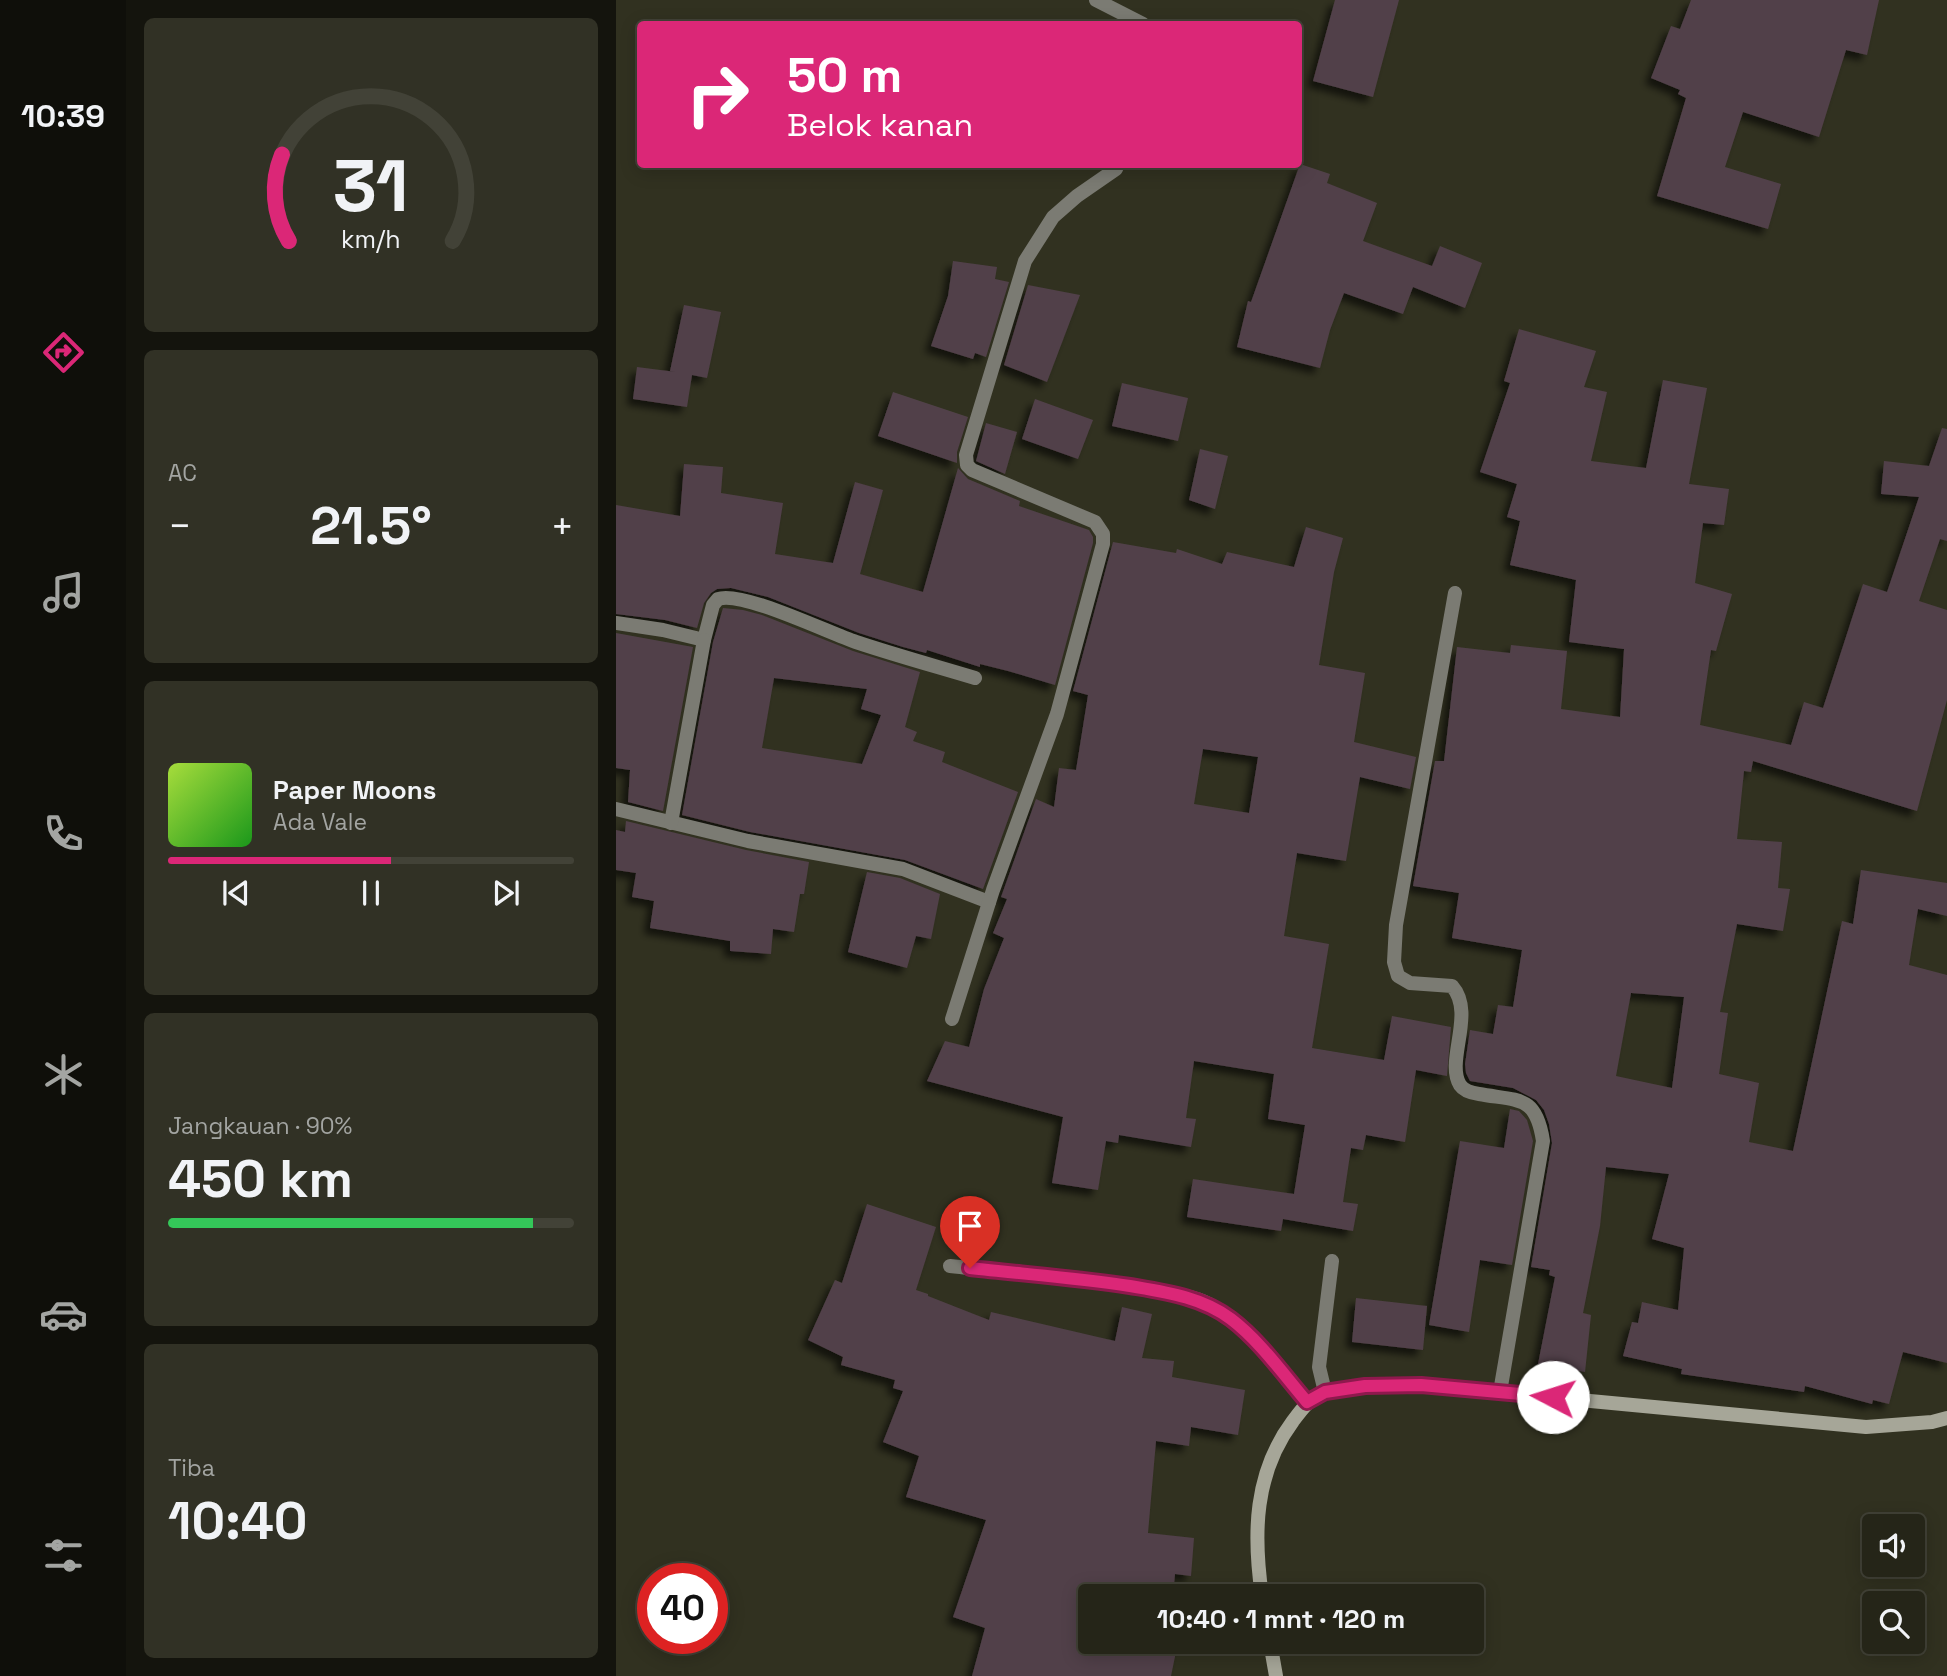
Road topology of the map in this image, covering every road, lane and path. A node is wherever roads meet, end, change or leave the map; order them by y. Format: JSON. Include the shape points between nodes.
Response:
{"nodes":[{"id":1,"x":1096,"y":0,"type":"edge"},
{"id":2,"x":1137,"y":21,"type":"edge"},
{"id":3,"x":1116,"y":168,"type":"edge"},
{"id":4,"x":1455,"y":593,"type":"dead end"},
{"id":5,"x":616,"y":623,"type":"edge"},
{"id":6,"x":704,"y":639,"type":"junction"},
{"id":7,"x":975,"y":678,"type":"dead end"},
{"id":8,"x":616,"y":808,"type":"edge"},
{"id":9,"x":671,"y":823,"type":"junction"},
{"id":10,"x":989,"y":902,"type":"junction"},
{"id":11,"x":952,"y":1019,"type":"dead end"},
{"id":12,"x":1332,"y":1261,"type":"dead end"},
{"id":13,"x":950,"y":1266,"type":"dead end"},
{"id":14,"x":1325,"y":1392,"type":"junction"},
{"id":15,"x":1500,"y":1392,"type":"junction"},
{"id":16,"x":1307,"y":1402,"type":"junction"},
{"id":17,"x":1947,"y":1418,"type":"edge"},
{"id":18,"x":1261,"y":1584,"type":"edge"},
{"id":19,"x":1272,"y":1654,"type":"edge"},
{"id":20,"x":1276,"y":1676,"type":"edge"}],
"edges":[{"from":1,"to":2,"type":"street"},
{"from":3,"to":10,"type":"street","via":[[1053,217],[1025,261],[966,455],[972,470],[1095,522],[1103,534],[1057,714]]},
{"from":4,"to":15,"type":"street","via":[[1395,925],[1394,962],[1398,976],[1410,983],[1452,986],[1459,994],[1462,1015],[1457,1074],[1461,1087],[1471,1093],[1525,1102],[1536,1112],[1541,1126],[1544,1141]]},
{"from":5,"to":6,"type":"street"},
{"from":6,"to":7,"type":"street","via":[[713,605],[730,597]]},
{"from":6,"to":9,"type":"street"},
{"from":8,"to":9,"type":"street"},
{"from":9,"to":10,"type":"street","via":[[903,869]]},
{"from":10,"to":11,"type":"street"},
{"from":12,"to":14,"type":"street","via":[[1320,1367]]},
{"from":13,"to":16,"type":"street","via":[[1114,1284],[1207,1303],[1252,1339]]},
{"from":14,"to":15,"type":"street","via":[[1421,1385]]},
{"from":14,"to":16,"type":"street"},
{"from":15,"to":17,"type":"street","via":[[1866,1427]]},
{"from":16,"to":18,"type":"street","via":[[1282,1436],[1266,1469],[1257,1511]]},
{"from":19,"to":20,"type":"street"}]}
